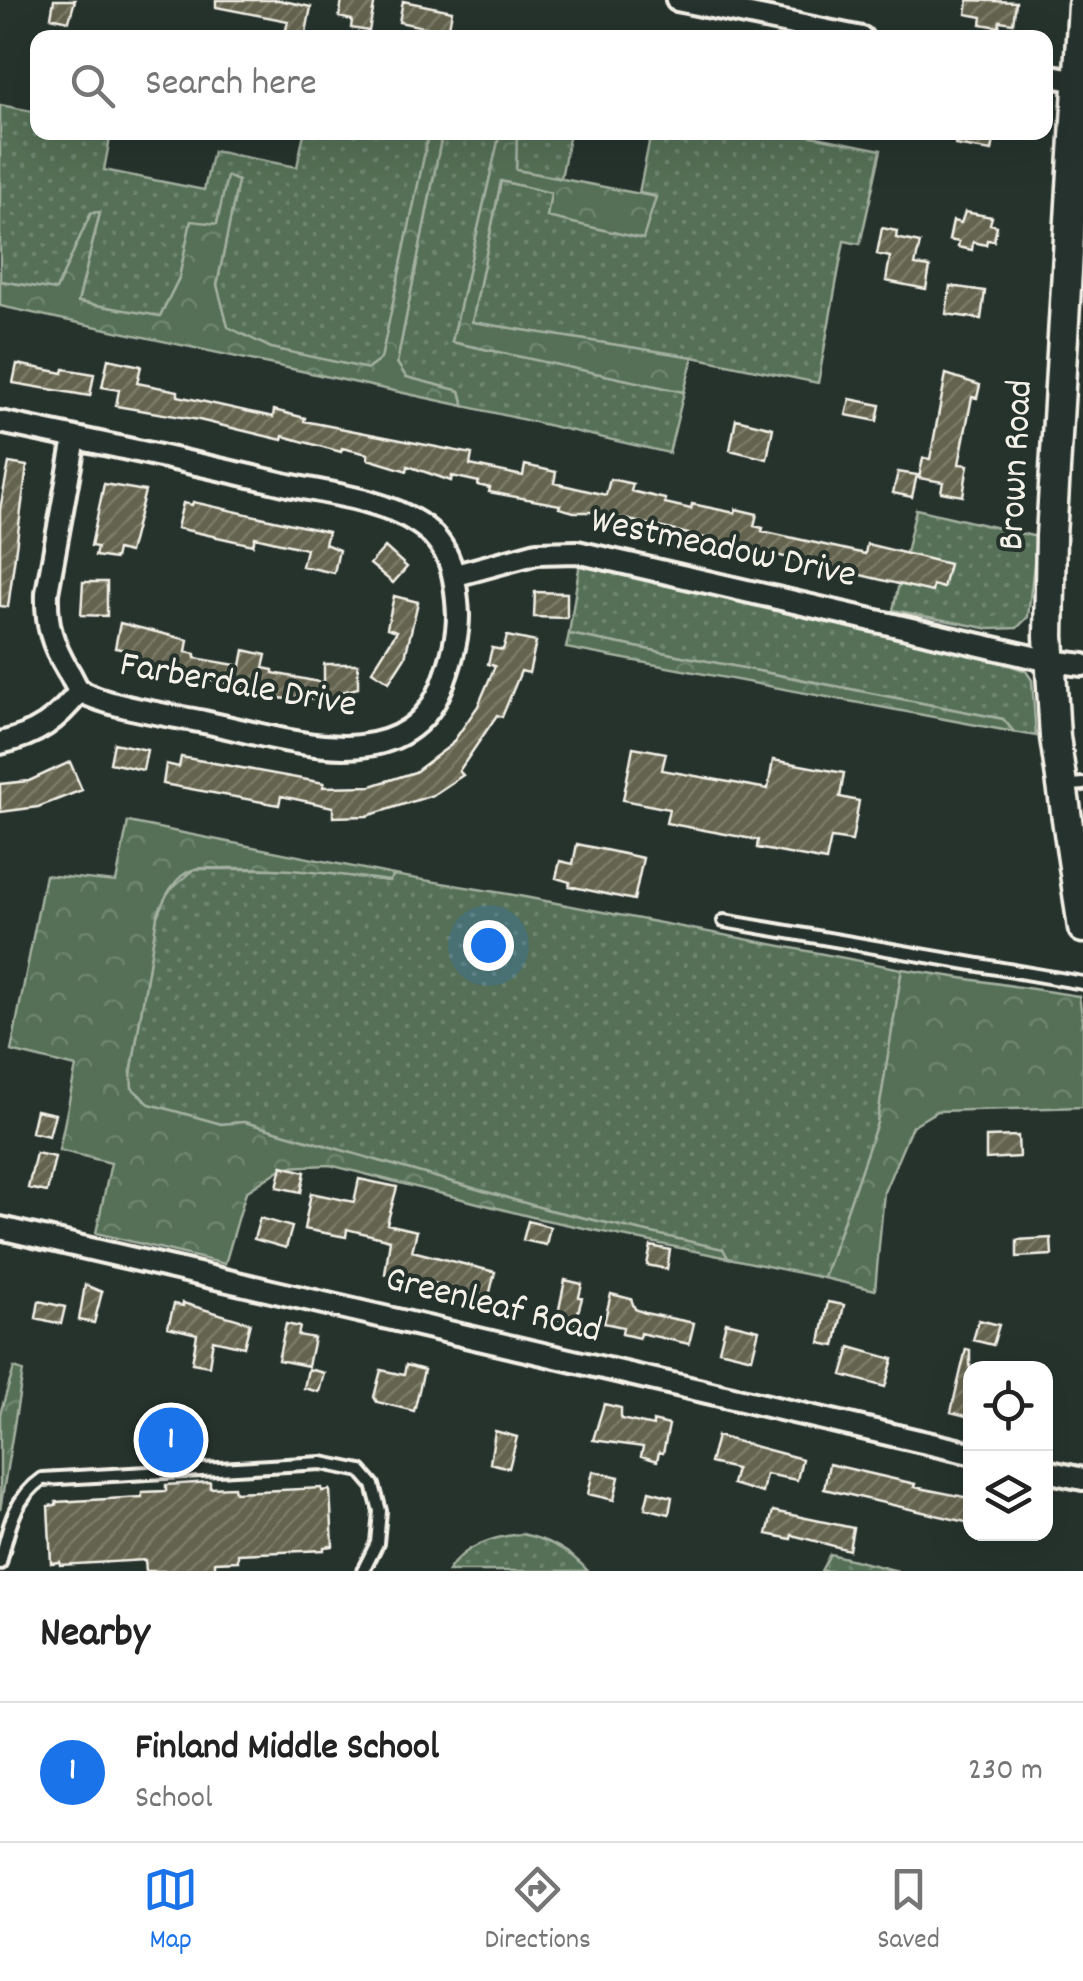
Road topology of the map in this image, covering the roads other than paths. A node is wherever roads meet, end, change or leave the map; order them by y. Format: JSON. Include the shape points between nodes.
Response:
{"nodes":[{"id":1,"x":677,"y":0,"type":"edge"},
{"id":2,"x":1083,"y":5,"type":"edge"},
{"id":3,"x":823,"y":30,"type":"edge"},
{"id":4,"x":1053,"y":76,"type":"edge"},
{"id":5,"x":1080,"y":82,"type":"edge"},
{"id":6,"x":0,"y":422,"type":"edge"},
{"id":7,"x":75,"y":438,"type":"junction"},
{"id":8,"x":456,"y":575,"type":"junction"},
{"id":9,"x":1050,"y":661,"type":"junction"},
{"id":10,"x":1083,"y":664,"type":"edge"},
{"id":11,"x":80,"y":691,"type":"junction"},
{"id":12,"x":0,"y":743,"type":"edge"},
{"id":13,"x":1072,"y":785,"type":"edge"},
{"id":14,"x":724,"y":921,"type":"dead end"},
{"id":15,"x":1083,"y":928,"type":"edge"},
{"id":16,"x":1083,"y":983,"type":"edge"},
{"id":17,"x":0,"y":1228,"type":"edge"},
{"id":18,"x":963,"y":1451,"type":"edge"},
{"id":19,"x":1053,"y":1473,"type":"edge"},
{"id":20,"x":1083,"y":1480,"type":"edge"},
{"id":21,"x":0,"y":1563,"type":"edge"},
{"id":22,"x":363,"y":1571,"type":"edge"}],
"edges":[{"from":1,"to":3,"type":"street"},
{"from":2,"to":5,"type":"main road","name":"Brown Road"},
{"from":4,"to":5,"type":"street"},
{"from":5,"to":9,"type":"main road","name":"Brown Road","via":[[1051,536]]},
{"from":6,"to":7,"type":"street"},
{"from":7,"to":8,"type":"street","via":[[384,506],[420,524]]},
{"from":7,"to":11,"type":"street","name":"Farberdale Drive","via":[[46,619],[52,644]]},
{"from":8,"to":9,"type":"street","name":"Westmeadow Drive","via":[[537,553],[577,552]]},
{"from":8,"to":11,"type":"street","name":"Farberdale Drive","via":[[458,624],[439,694],[405,733],[382,744],[332,748],[126,707]]},
{"from":9,"to":10,"type":"street","name":"Westmeadow Drive"},
{"from":9,"to":13,"type":"main road","name":"Brown Road"},
{"from":11,"to":12,"type":"street","via":[[52,722]]},
{"from":13,"to":15,"type":"main road","name":"Brown Road"},
{"from":14,"to":16,"type":"lane"},
{"from":17,"to":18,"type":"street","name":"Greenleaf Road"},
{"from":19,"to":20,"type":"street"},
{"from":21,"to":22,"type":"lane","via":[[6,1530],[26,1490],[42,1479],[322,1463],[361,1471],[373,1485],[378,1543]]}]}
